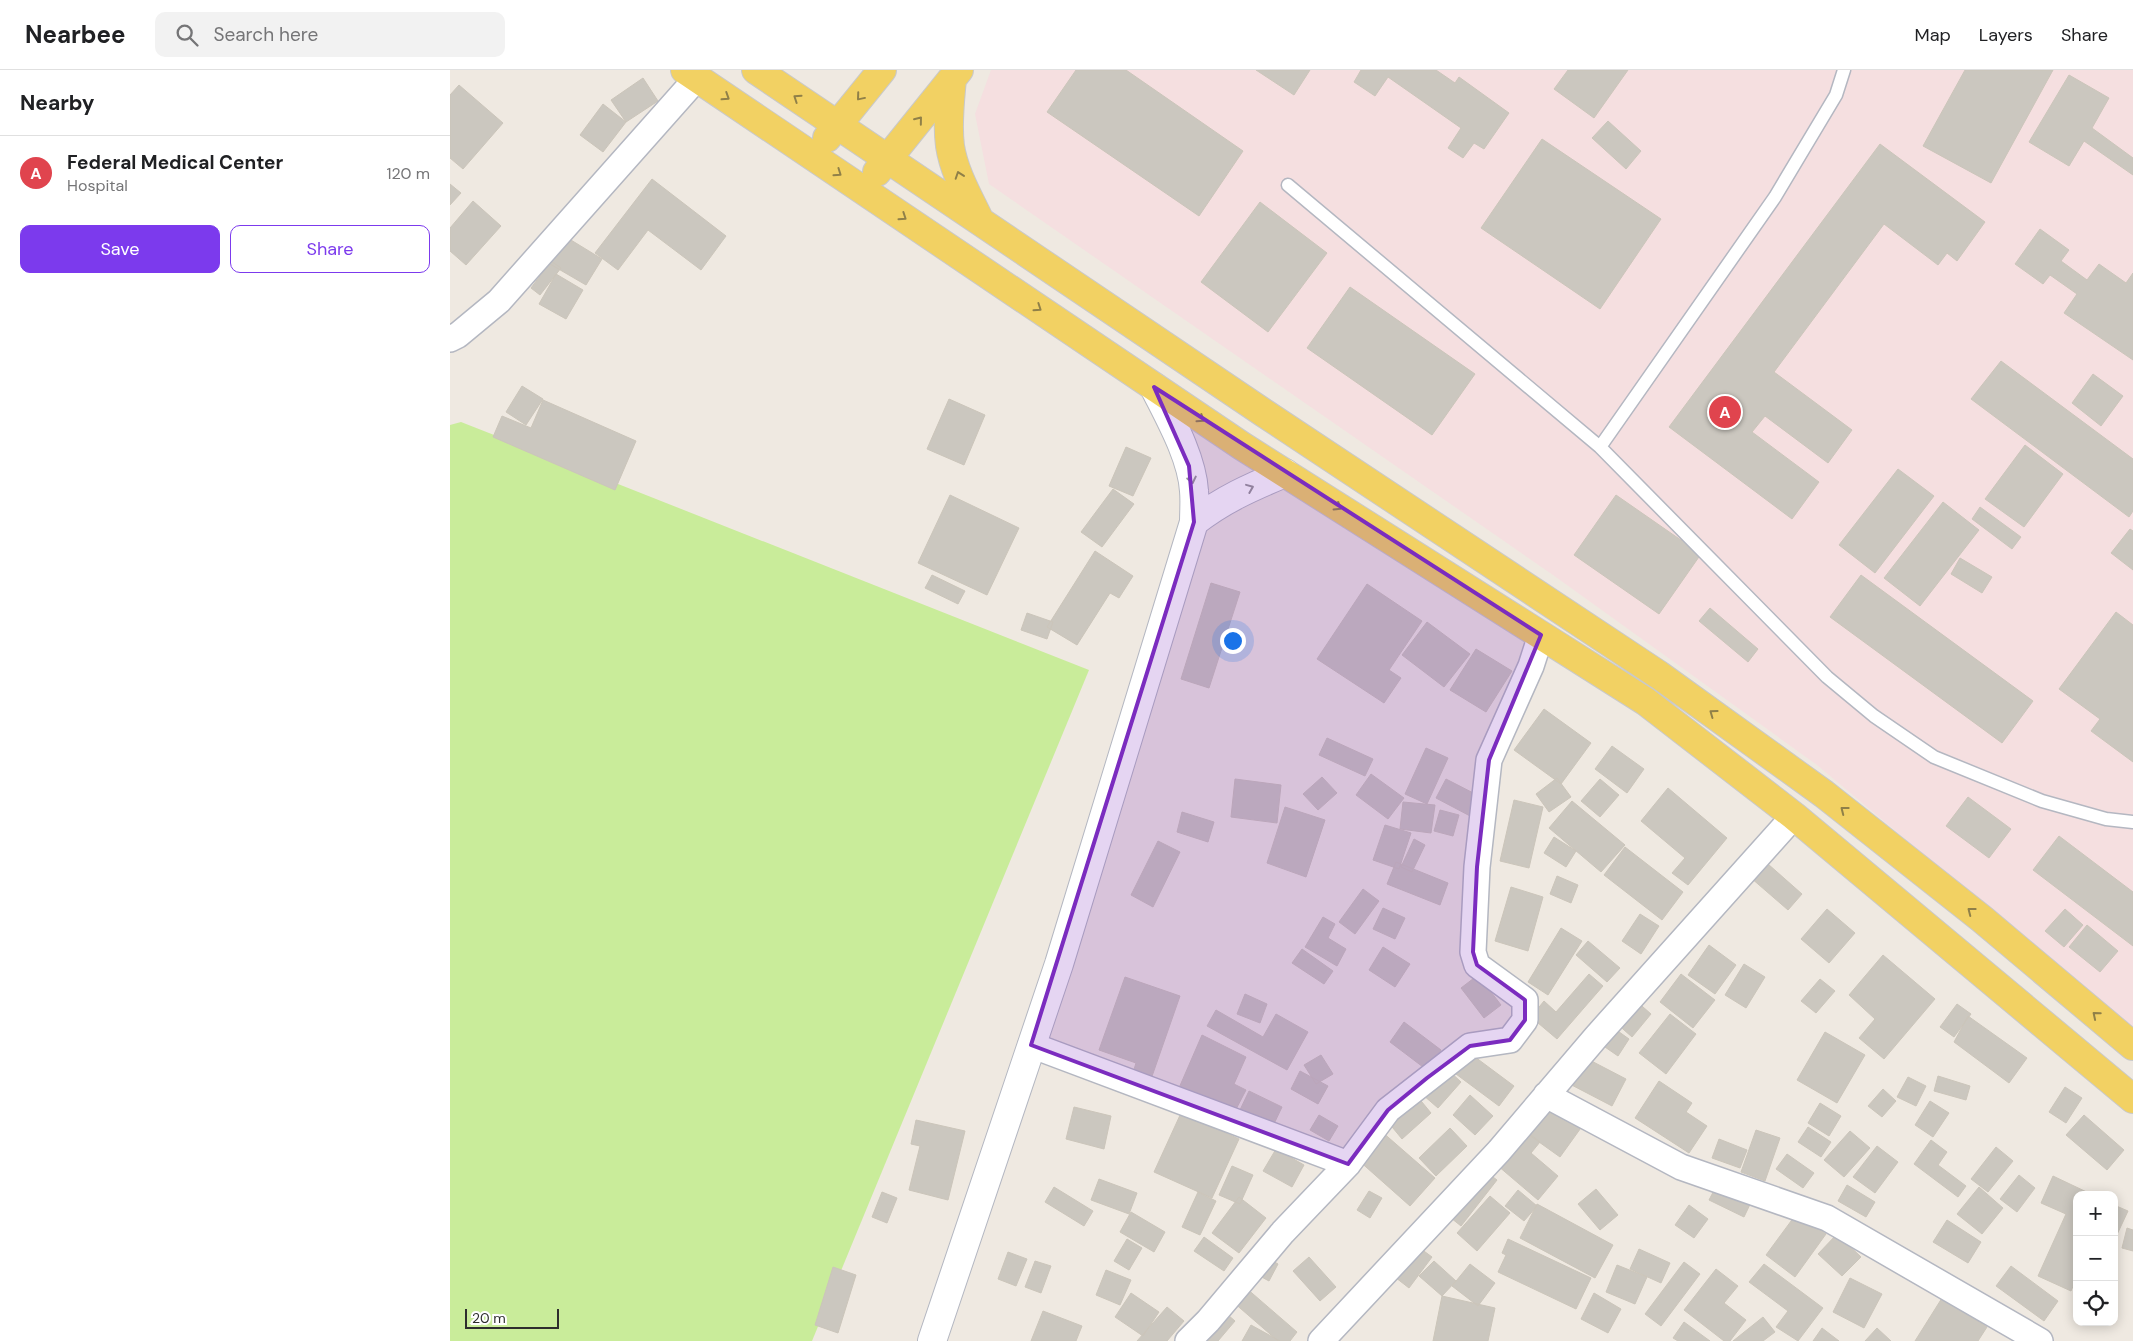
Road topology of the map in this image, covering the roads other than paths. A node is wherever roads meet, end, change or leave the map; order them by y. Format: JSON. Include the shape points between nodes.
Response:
{"nodes":[{"id":1,"x":756,"y":70,"type":"edge"},
{"id":2,"x":882,"y":70,"type":"edge"},
{"id":3,"x":1844,"y":70,"type":"edge"},
{"id":4,"x":691,"y":74,"type":"edge"},
{"id":5,"x":956,"y":75,"type":"edge"},
{"id":6,"x":837,"y":125,"type":"junction"},
{"id":7,"x":814,"y":155,"type":"junction"},
{"id":8,"x":888,"y":158,"type":"junction"},
{"id":9,"x":1288,"y":185,"type":"dead end"},
{"id":10,"x":863,"y":190,"type":"junction"},
{"id":11,"x":978,"y":219,"type":"junction"},
{"id":12,"x":450,"y":339,"type":"edge"},
{"id":13,"x":1154,"y":387,"type":"junction"},
{"id":14,"x":1600,"y":447,"type":"junction"},
{"id":15,"x":1285,"y":474,"type":"junction"},
{"id":16,"x":1194,"y":522,"type":"junction"},
{"id":17,"x":1541,"y":635,"type":"junction"},
{"id":18,"x":1794,"y":816,"type":"junction"},
{"id":19,"x":2133,"y":822,"type":"edge"},
{"id":20,"x":1031,"y":1045,"type":"junction"},
{"id":21,"x":2133,"y":1046,"type":"edge"},
{"id":22,"x":1546,"y":1095,"type":"junction"},
{"id":23,"x":2133,"y":1099,"type":"edge"},
{"id":24,"x":1348,"y":1164,"type":"junction"},
{"id":25,"x":932,"y":1341,"type":"edge"},
{"id":26,"x":1188,"y":1341,"type":"edge"},
{"id":27,"x":1322,"y":1341,"type":"edge"},
{"id":28,"x":2040,"y":1341,"type":"edge"}],
"edges":[{"from":6,"to":1,"type":"main road","one_way":true},
{"from":2,"to":6,"type":"main road","one_way":true},
{"from":3,"to":14,"type":"lane","via":[[1836,95],[1774,197]]},
{"from":4,"to":7,"type":"main road","one_way":true},
{"from":4,"to":12,"type":"street","via":[[499,301]]},
{"from":8,"to":5,"type":"main road","one_way":true},
{"from":11,"to":5,"type":"main road","one_way":true,"via":[[960,180],[950,147],[949,117]]},
{"from":6,"to":7,"type":"main road"},
{"from":6,"to":8,"type":"main road"},
{"from":7,"to":10,"type":"main road","one_way":true},
{"from":8,"to":10,"type":"main road"},
{"from":8,"to":11,"type":"main road"},
{"from":9,"to":14,"type":"lane"},
{"from":10,"to":13,"type":"main road","one_way":true},
{"from":21,"to":11,"type":"main road","one_way":true,"via":[[1982,919],[1824,794],[1667,680]]},
{"from":13,"to":15,"type":"main road","one_way":true},
{"from":13,"to":16,"type":"street","one_way":true,"via":[[1189,466],[1194,490]]},
{"from":14,"to":19,"type":"lane","via":[[1827,678],[1874,716],[1934,757],[2042,801],[2106,819]]},
{"from":16,"to":15,"type":"street","one_way":true,"via":[[1235,493]]},
{"from":15,"to":17,"type":"main road","one_way":true},
{"from":16,"to":20,"type":"street","via":[[1059,964]]},
{"from":17,"to":18,"type":"main road","via":[[1645,701]]},
{"from":17,"to":24,"type":"street","via":[[1489,760],[1477,866],[1473,952],[1477,965],[1525,1000],[1525,1020],[1510,1040],[1470,1046],[1427,1078],[1388,1110]]},
{"from":18,"to":22,"type":"street"},
{"from":18,"to":23,"type":"main road"},
{"from":20,"to":24,"type":"street"},
{"from":20,"to":25,"type":"street"},
{"from":22,"to":27,"type":"street","via":[[1499,1151]]},
{"from":22,"to":28,"type":"street","via":[[1681,1167],[1827,1218]]},
{"from":24,"to":26,"type":"street","via":[[1283,1232]]}]}
